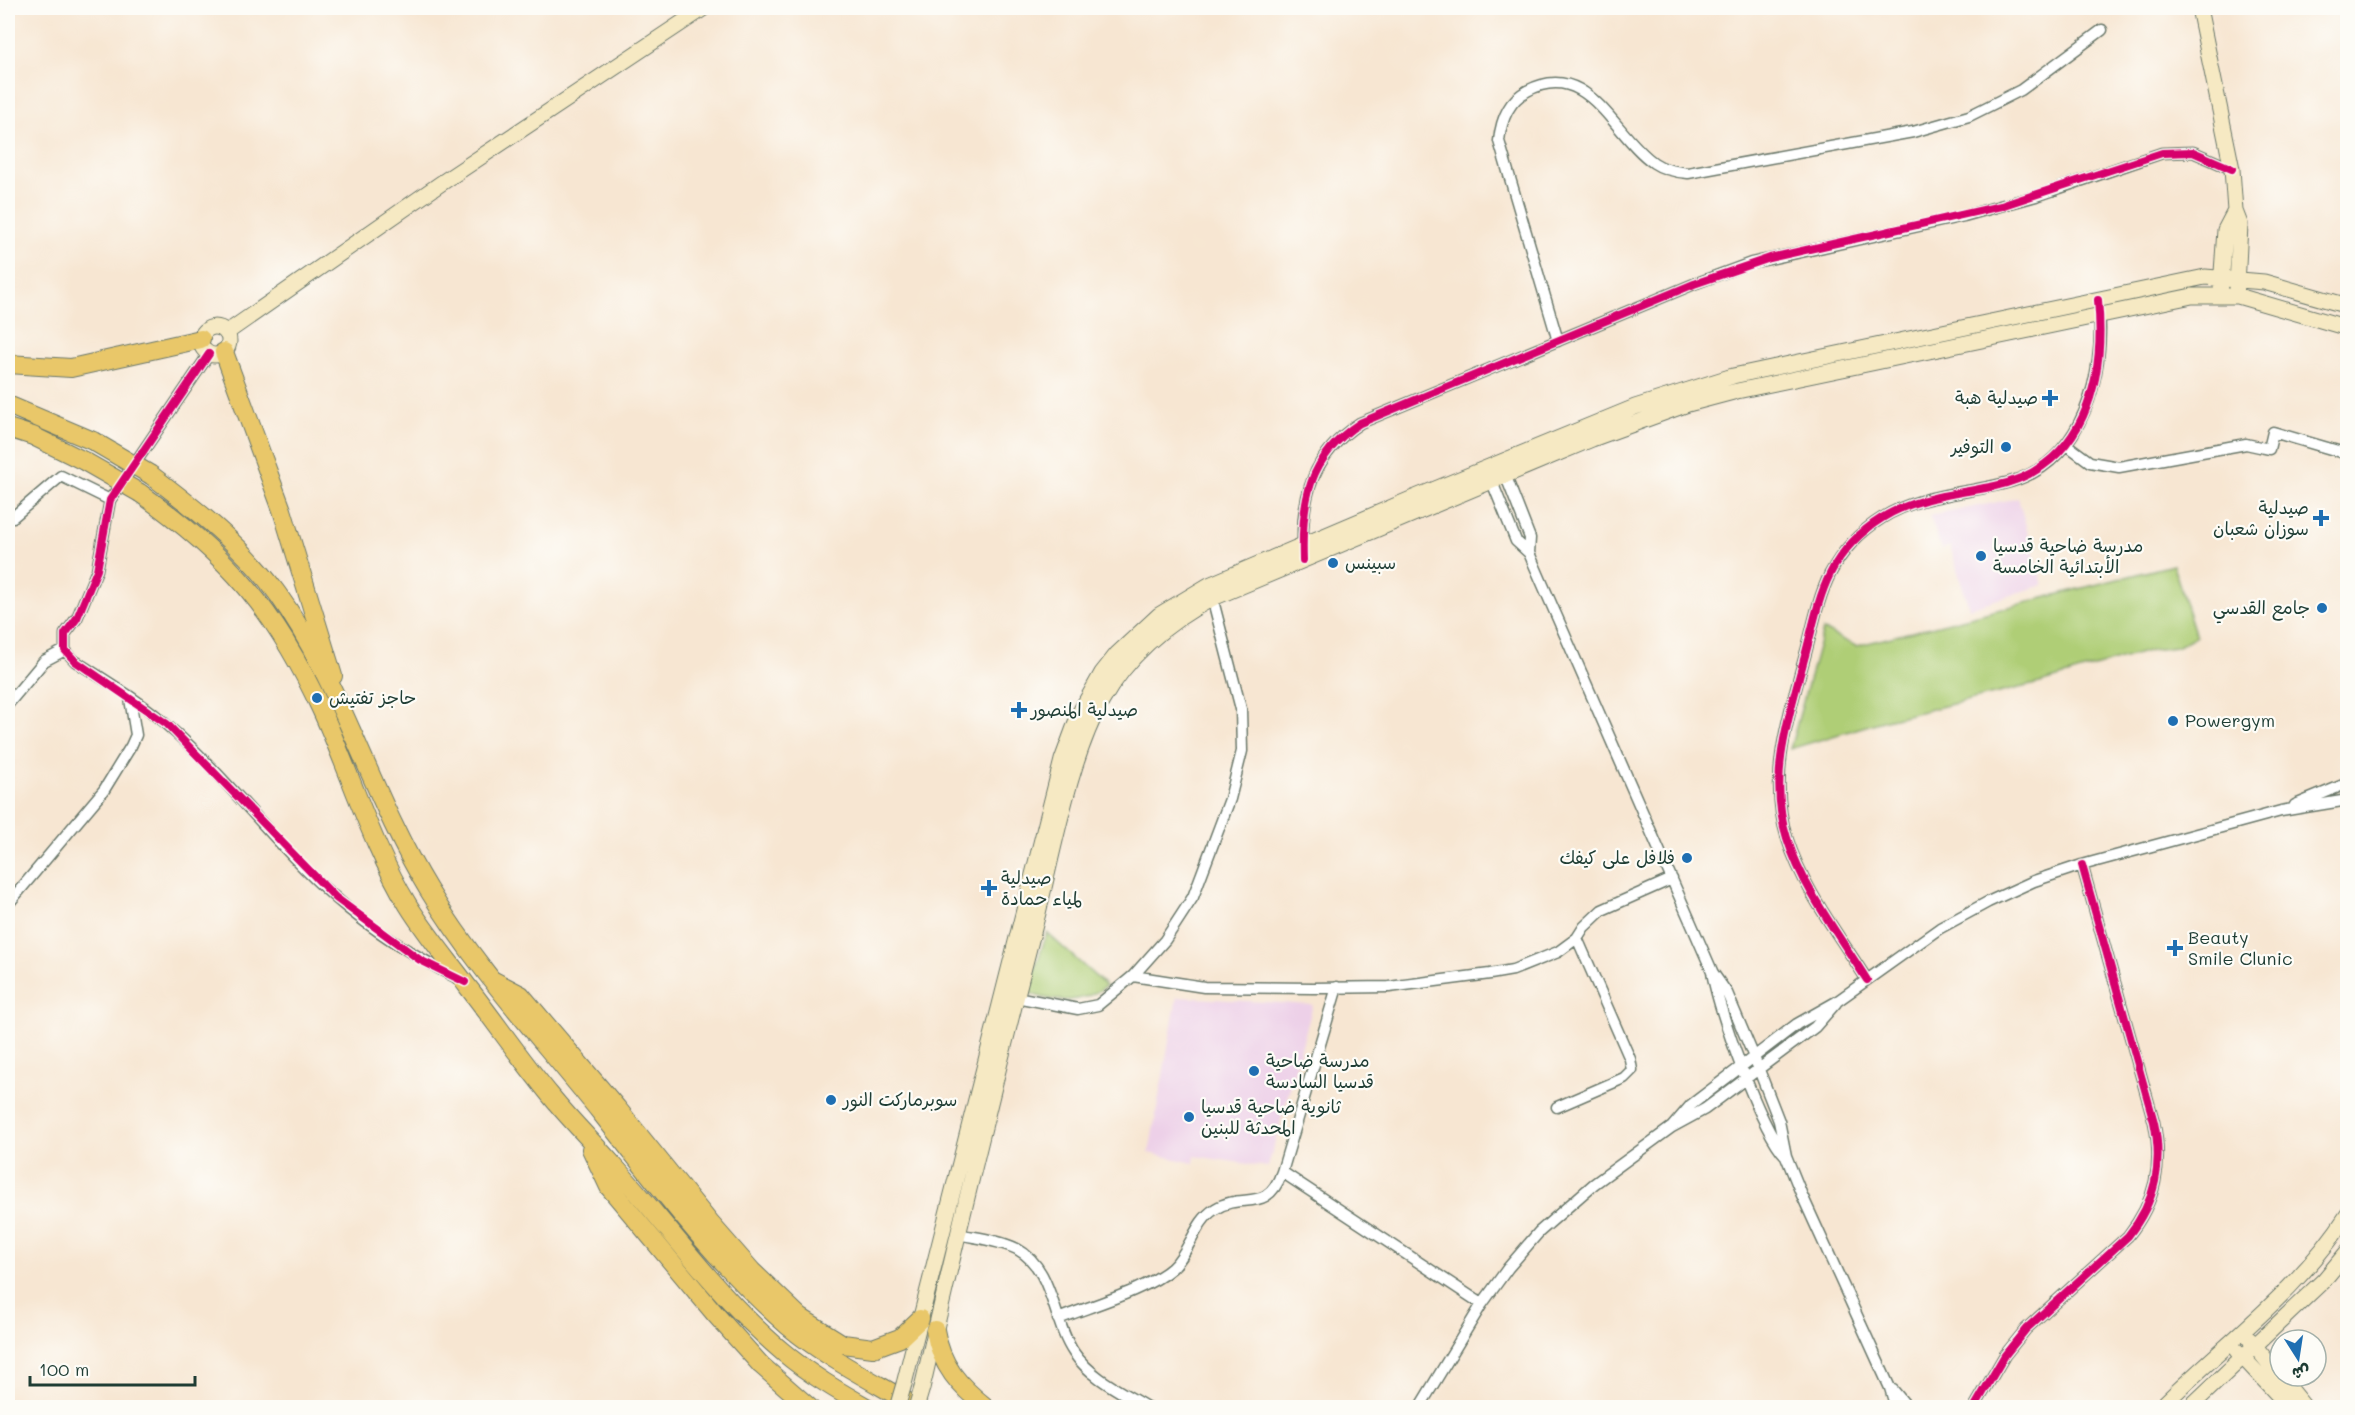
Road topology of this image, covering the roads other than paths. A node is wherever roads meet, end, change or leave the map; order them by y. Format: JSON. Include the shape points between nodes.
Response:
{"nodes":[{"id":1,"x":704,"y":8,"type":"edge"},
{"id":2,"x":2199,"y":8,"type":"edge"},
{"id":3,"x":2102,"y":30,"type":"dead end"},
{"id":4,"x":2232,"y":169,"type":"junction"},
{"id":5,"x":2235,"y":211,"type":"junction"},
{"id":6,"x":2221,"y":277,"type":"junction"},
{"id":7,"x":2237,"y":278,"type":"junction"},
{"id":8,"x":2221,"y":295,"type":"junction"},
{"id":9,"x":2238,"y":296,"type":"junction"},
{"id":10,"x":2348,"y":306,"type":"edge"},
{"id":11,"x":2099,"y":308,"type":"junction"},
{"id":12,"x":2348,"y":328,"type":"edge"},
{"id":13,"x":226,"y":333,"type":"junction"},
{"id":14,"x":1558,"y":341,"type":"junction"},
{"id":15,"x":211,"y":349,"type":"junction"},
{"id":16,"x":8,"y":364,"type":"edge"},
{"id":17,"x":8,"y":405,"type":"edge"},
{"id":18,"x":8,"y":428,"type":"edge"},
{"id":19,"x":2067,"y":445,"type":"junction"},
{"id":20,"x":2348,"y":454,"type":"edge"},
{"id":21,"x":1496,"y":471,"type":"junction"},
{"id":22,"x":110,"y":500,"type":"junction"},
{"id":23,"x":8,"y":516,"type":"edge"},
{"id":24,"x":1303,"y":552,"type":"junction"},
{"id":25,"x":1529,"y":553,"type":"junction"},
{"id":26,"x":1211,"y":591,"type":"junction"},
{"id":27,"x":65,"y":650,"type":"junction"},
{"id":28,"x":130,"y":699,"type":"junction"},
{"id":29,"x":9,"y":700,"type":"edge"},
{"id":30,"x":340,"y":703,"type":"junction"},
{"id":31,"x":2348,"y":783,"type":"edge"},
{"id":32,"x":2348,"y":800,"type":"edge"},
{"id":33,"x":2281,"y":811,"type":"junction"},
{"id":34,"x":2082,"y":866,"type":"junction"},
{"id":35,"x":1672,"y":879,"type":"junction"},
{"id":36,"x":8,"y":904,"type":"edge"},
{"id":37,"x":1577,"y":938,"type":"junction"},
{"id":38,"x":1712,"y":970,"type":"junction"},
{"id":39,"x":1134,"y":976,"type":"junction"},
{"id":40,"x":492,"y":980,"type":"junction"},
{"id":41,"x":1867,"y":980,"type":"junction"},
{"id":42,"x":465,"y":982,"type":"junction"},
{"id":43,"x":1337,"y":987,"type":"junction"},
{"id":44,"x":1009,"y":996,"type":"junction"},
{"id":45,"x":1836,"y":1002,"type":"junction"},
{"id":46,"x":1754,"y":1058,"type":"junction"},
{"id":47,"x":1742,"y":1066,"type":"junction"},
{"id":48,"x":1758,"y":1068,"type":"junction"},
{"id":49,"x":1747,"y":1077,"type":"junction"},
{"id":50,"x":1557,"y":1107,"type":"dead end"},
{"id":51,"x":1672,"y":1127,"type":"junction"},
{"id":52,"x":584,"y":1134,"type":"junction"},
{"id":53,"x":1786,"y":1156,"type":"junction"},
{"id":54,"x":1282,"y":1172,"type":"junction"},
{"id":55,"x":2348,"y":1214,"type":"edge"},
{"id":56,"x":958,"y":1234,"type":"junction"},
{"id":57,"x":2348,"y":1251,"type":"edge"},
{"id":58,"x":2348,"y":1261,"type":"edge"},
{"id":59,"x":2324,"y":1280,"type":"junction"},
{"id":60,"x":1482,"y":1304,"type":"junction"},
{"id":61,"x":920,"y":1319,"type":"junction"},
{"id":62,"x":1058,"y":1319,"type":"junction"},
{"id":63,"x":935,"y":1330,"type":"junction"},
{"id":64,"x":2242,"y":1330,"type":"junction"},
{"id":65,"x":2229,"y":1342,"type":"junction"},
{"id":66,"x":2256,"y":1347,"type":"junction"},
{"id":67,"x":2244,"y":1358,"type":"junction"},
{"id":68,"x":1890,"y":1388,"type":"junction"},
{"id":69,"x":2288,"y":1399,"type":"edge"},
{"id":70,"x":810,"y":1407,"type":"edge"},
{"id":71,"x":868,"y":1407,"type":"edge"},
{"id":72,"x":897,"y":1407,"type":"edge"},
{"id":73,"x":917,"y":1407,"type":"edge"},
{"id":74,"x":987,"y":1407,"type":"edge"},
{"id":75,"x":1148,"y":1407,"type":"edge"},
{"id":76,"x":1419,"y":1407,"type":"edge"},
{"id":77,"x":1896,"y":1407,"type":"edge"},
{"id":78,"x":1908,"y":1407,"type":"edge"},
{"id":79,"x":1974,"y":1407,"type":"edge"},
{"id":80,"x":2160,"y":1407,"type":"edge"},
{"id":81,"x":2189,"y":1407,"type":"edge"},
{"id":82,"x":2305,"y":1407,"type":"edge"}],
"edges":[{"from":1,"to":13,"type":"main road"},
{"from":2,"to":4,"type":"main road"},
{"from":3,"to":14,"type":"street","via":[[2021,90],[1969,116],[1913,132],[1688,173],[1655,164],[1599,104],[1577,87],[1549,83],[1523,93],[1505,114],[1499,141]]},
{"from":4,"to":5,"type":"main road"},
{"from":4,"to":14,"type":"street","via":[[2193,152],[2162,153],[1964,216],[1751,263]]},
{"from":5,"to":6,"type":"main road","via":[[2225,230]]},
{"from":5,"to":7,"type":"main road","via":[[2241,231]]},
{"from":6,"to":7,"type":"main road"},
{"from":6,"to":8,"type":"main road"},
{"from":6,"to":11,"type":"main road","via":[[2190,280]]},
{"from":7,"to":9,"type":"main road"},
{"from":7,"to":10,"type":"main road","via":[[2291,288]]},
{"from":8,"to":9,"type":"main road"},
{"from":8,"to":11,"type":"main road"},
{"from":9,"to":12,"type":"main road"},
{"from":11,"to":19,"type":"street","via":[[2097,370],[2080,422]]},
{"from":11,"to":21,"type":"main road","via":[[1733,376],[1635,407]]},
{"from":13,"to":15,"type":"main road","via":[[229,343]]},
{"from":13,"to":15,"type":"main road","via":[[211,327],[204,332]]},
{"from":14,"to":24,"type":"street","via":[[1360,423],[1338,437],[1323,455],[1312,479],[1306,501]]},
{"from":15,"to":16,"type":"main road","via":[[71,368]]},
{"from":15,"to":22,"type":"street"},
{"from":15,"to":30,"type":"main road","via":[[262,450],[304,575]]},
{"from":17,"to":30,"type":"main road","bridge":true,"via":[[93,441],[152,475],[238,547],[277,593]]},
{"from":18,"to":42,"type":"main road","bridge":true,"via":[[84,460],[140,493],[223,559],[261,603],[292,650],[379,848],[409,906]]},
{"from":19,"to":20,"type":"street","via":[[2090,462],[2119,467],[2246,444],[2269,449],[2273,432]]},
{"from":19,"to":41,"type":"street","via":[[2043,466],[2015,481],[1915,503],[1882,517],[1844,552],[1821,597],[1782,746],[1780,807],[1798,866]]},
{"from":21,"to":24,"type":"main road"},
{"from":21,"to":25,"type":"street","via":[[1530,538]]},
{"from":21,"to":25,"type":"street","via":[[1516,541]]},
{"from":22,"to":23,"type":"street","via":[[61,476],[13,517]]},
{"from":22,"to":27,"type":"street","via":[[97,570],[77,618],[65,634]]},
{"from":24,"to":26,"type":"main road"},
{"from":25,"to":35,"type":"street"},
{"from":26,"to":39,"type":"street","via":[[1241,709],[1240,766],[1190,904]]},
{"from":26,"to":44,"type":"main road","via":[[1183,599],[1144,628],[1102,673],[1079,714]]},
{"from":27,"to":28,"type":"street"},
{"from":27,"to":29,"type":"street","via":[[44,661]]},
{"from":28,"to":36,"type":"street","via":[[136,735],[131,746],[104,790]]},
{"from":28,"to":42,"type":"street","via":[[183,740],[336,898],[401,947]]},
{"from":30,"to":40,"type":"main road","via":[[400,838],[428,890]]},
{"from":31,"to":33,"type":"street"},
{"from":32,"to":33,"type":"street"},
{"from":33,"to":34,"type":"street"},
{"from":34,"to":41,"type":"street","via":[[2034,881],[1988,902],[1940,928]]},
{"from":34,"to":79,"type":"street","via":[[2154,1122],[2158,1142],[2156,1183],[2145,1212],[2128,1236],[2026,1329],[2005,1355]]},
{"from":35,"to":37,"type":"street","via":[[1602,909]]},
{"from":35,"to":38,"type":"street"},
{"from":37,"to":43,"type":"street","via":[[1534,962],[1490,974],[1389,987]]},
{"from":37,"to":50,"type":"street","via":[[1632,1070],[1624,1078]]},
{"from":38,"to":46,"type":"street","via":[[1727,993]]},
{"from":38,"to":47,"type":"street","via":[[1717,998]]},
{"from":39,"to":43,"type":"street","via":[[1204,987]]},
{"from":39,"to":44,"type":"street","via":[[1108,999],[1087,1009]]},
{"from":40,"to":61,"type":"main road","via":[[521,995],[710,1223],[800,1317],[843,1344],[873,1348],[900,1338]]},
{"from":40,"to":73,"type":"main road","via":[[652,1181],[739,1280],[790,1328]]},
{"from":41,"to":45,"type":"street"},
{"from":42,"to":52,"type":"main road"},
{"from":43,"to":54,"type":"street"},
{"from":44,"to":56,"type":"main road"},
{"from":44,"to":61,"type":"main road"},
{"from":45,"to":46,"type":"street","via":[[1806,1018]]},
{"from":45,"to":48,"type":"street","via":[[1815,1027]]},
{"from":46,"to":47,"type":"street"},
{"from":46,"to":48,"type":"street"},
{"from":47,"to":49,"type":"street"},
{"from":47,"to":51,"type":"street","via":[[1691,1105]]},
{"from":48,"to":49,"type":"street"},
{"from":48,"to":53,"type":"street","via":[[1782,1130]]},
{"from":49,"to":51,"type":"street","via":[[1697,1115]]},
{"from":49,"to":53,"type":"street","via":[[1770,1135]]},
{"from":51,"to":60,"type":"street","via":[[1556,1216],[1508,1268]]},
{"from":52,"to":70,"type":"main road","via":[[609,1187],[716,1316],[761,1365]]},
{"from":52,"to":71,"type":"main road","via":[[683,1249],[783,1352],[817,1378]]},
{"from":53,"to":68,"type":"street"},
{"from":54,"to":60,"type":"street"},
{"from":54,"to":62,"type":"street","via":[[1278,1184],[1266,1197],[1212,1210],[1187,1251],[1162,1275]]},
{"from":55,"to":64,"type":"main road","via":[[2308,1267]]},
{"from":56,"to":62,"type":"street","via":[[1002,1244],[1030,1259],[1040,1272]]},
{"from":56,"to":63,"type":"main road"},
{"from":57,"to":59,"type":"main road"},
{"from":58,"to":59,"type":"main road"},
{"from":59,"to":66,"type":"main road"},
{"from":60,"to":76,"type":"street"},
{"from":61,"to":72,"type":"main road","bridge":true},
{"from":62,"to":75,"type":"street","via":[[1064,1337],[1087,1368]]},
{"from":63,"to":73,"type":"main road","bridge":true},
{"from":63,"to":74,"type":"main road","via":[[948,1370],[966,1392]]},
{"from":64,"to":65,"type":"main road"},
{"from":64,"to":66,"type":"main road"},
{"from":65,"to":67,"type":"main road"},
{"from":65,"to":80,"type":"main road"},
{"from":66,"to":67,"type":"main road"},
{"from":66,"to":69,"type":"main road"},
{"from":67,"to":69,"type":"main road"},
{"from":67,"to":81,"type":"main road"},
{"from":68,"to":77,"type":"street"},
{"from":68,"to":78,"type":"street"},
{"from":69,"to":82,"type":"main road"}]}
